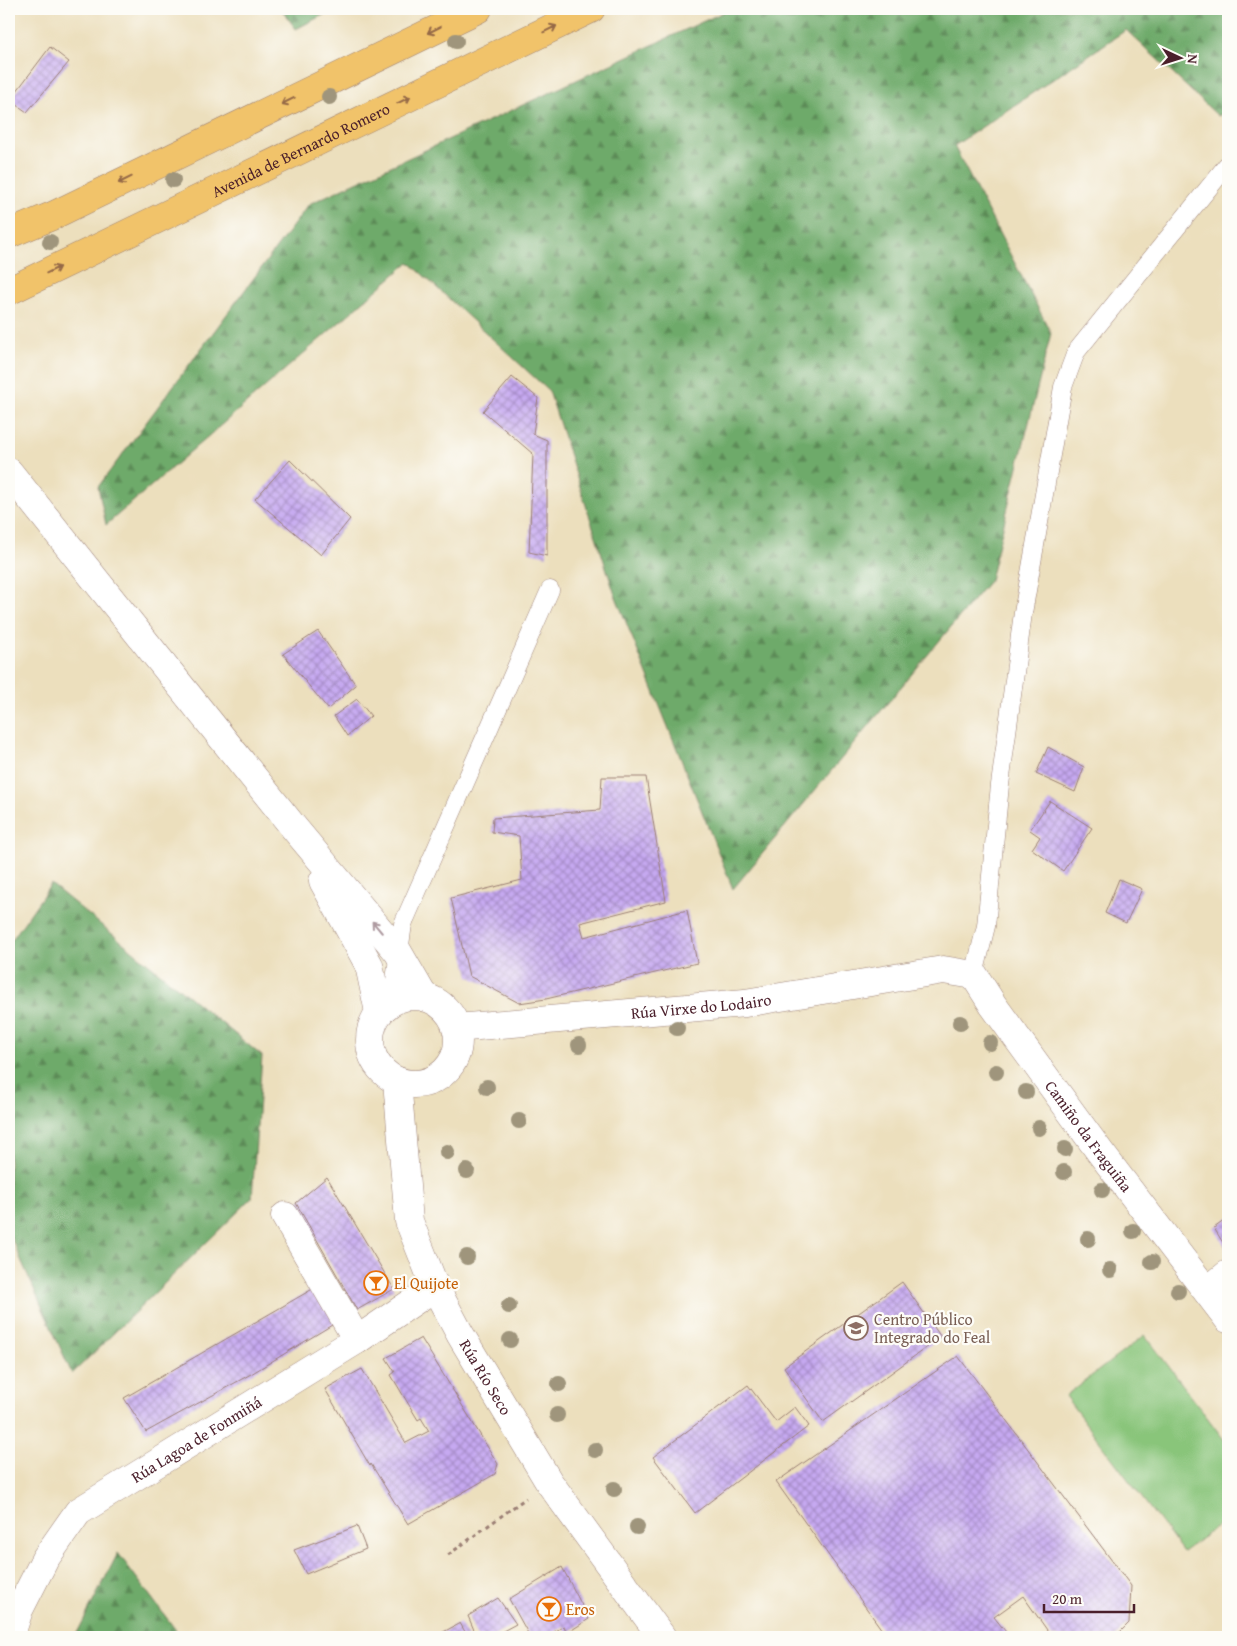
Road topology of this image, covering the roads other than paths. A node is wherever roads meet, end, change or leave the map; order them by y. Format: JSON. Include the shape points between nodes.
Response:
{"nodes":[{"id":1,"x":478,"y":9,"type":"edge"},
{"id":2,"x":591,"y":9,"type":"edge"},
{"id":3,"x":1228,"y":164,"type":"edge"},
{"id":4,"x":9,"y":234,"type":"edge"},
{"id":5,"x":9,"y":291,"type":"edge"},
{"id":6,"x":9,"y":472,"type":"edge"},
{"id":7,"x":550,"y":590,"type":"dead end"},
{"id":8,"x":295,"y":829,"type":"junction"},
{"id":9,"x":398,"y":952,"type":"junction"},
{"id":10,"x":974,"y":975,"type":"junction"},
{"id":11,"x":424,"y":996,"type":"junction"},
{"id":12,"x":386,"y":1006,"type":"junction"},
{"id":13,"x":456,"y":1028,"type":"junction"},
{"id":14,"x":397,"y":1081,"type":"junction"},
{"id":15,"x":285,"y":1216,"type":"dead end"},
{"id":16,"x":1228,"y":1274,"type":"edge"},
{"id":17,"x":435,"y":1287,"type":"junction"},
{"id":18,"x":1207,"y":1291,"type":"junction"},
{"id":19,"x":1228,"y":1319,"type":"edge"},
{"id":20,"x":357,"y":1340,"type":"junction"},
{"id":21,"x":10,"y":1637,"type":"edge"},
{"id":22,"x":662,"y":1637,"type":"edge"}],
"edges":[{"from":1,"to":4,"type":"highway","one_way":true},
{"from":5,"to":2,"type":"highway","name":"Avenida de Bernardo Romero","one_way":true},
{"from":3,"to":10,"type":"lane","via":[[1076,352],[1063,387],[1023,613],[1000,785],[986,926]]},
{"from":6,"to":8,"type":"street"},
{"from":7,"to":9,"type":"lane","via":[[403,924]]},
{"from":9,"to":8,"type":"street","one_way":true},
{"from":8,"to":12,"type":"street","via":[[368,965]]},
{"from":9,"to":11,"type":"street"},
{"from":9,"to":12,"type":"lane"},
{"from":10,"to":13,"type":"street","name":"Rúa Virxe do Lodairo","via":[[943,970],[745,1003]]},
{"from":10,"to":18,"type":"street","name":"Camiño da Fraguiña","via":[[1100,1152]]},
{"from":11,"to":12,"type":"street","via":[[402,997]]},
{"from":11,"to":13,"type":"street","via":[[445,1008]]},
{"from":12,"to":14,"type":"street","via":[[373,1022],[370,1045],[378,1067]]},
{"from":13,"to":14,"type":"street","via":[[455,1056],[438,1077],[424,1083]]},
{"from":14,"to":17,"type":"street","name":"Rúa Río Seco","via":[[409,1221]]},
{"from":15,"to":20,"type":"street"},
{"from":16,"to":18,"type":"street"},
{"from":17,"to":20,"type":"street","name":"Rúa Lagoa de Fonmiñá"},
{"from":17,"to":22,"type":"street","name":"Rúa Río Seco","via":[[549,1482]]},
{"from":18,"to":19,"type":"street","name":"Camiño da Fraguiña"},
{"from":20,"to":21,"type":"street","name":"Rúa Lagoa de Fonmiñá","via":[[78,1512],[45,1559],[19,1610]]}]}
